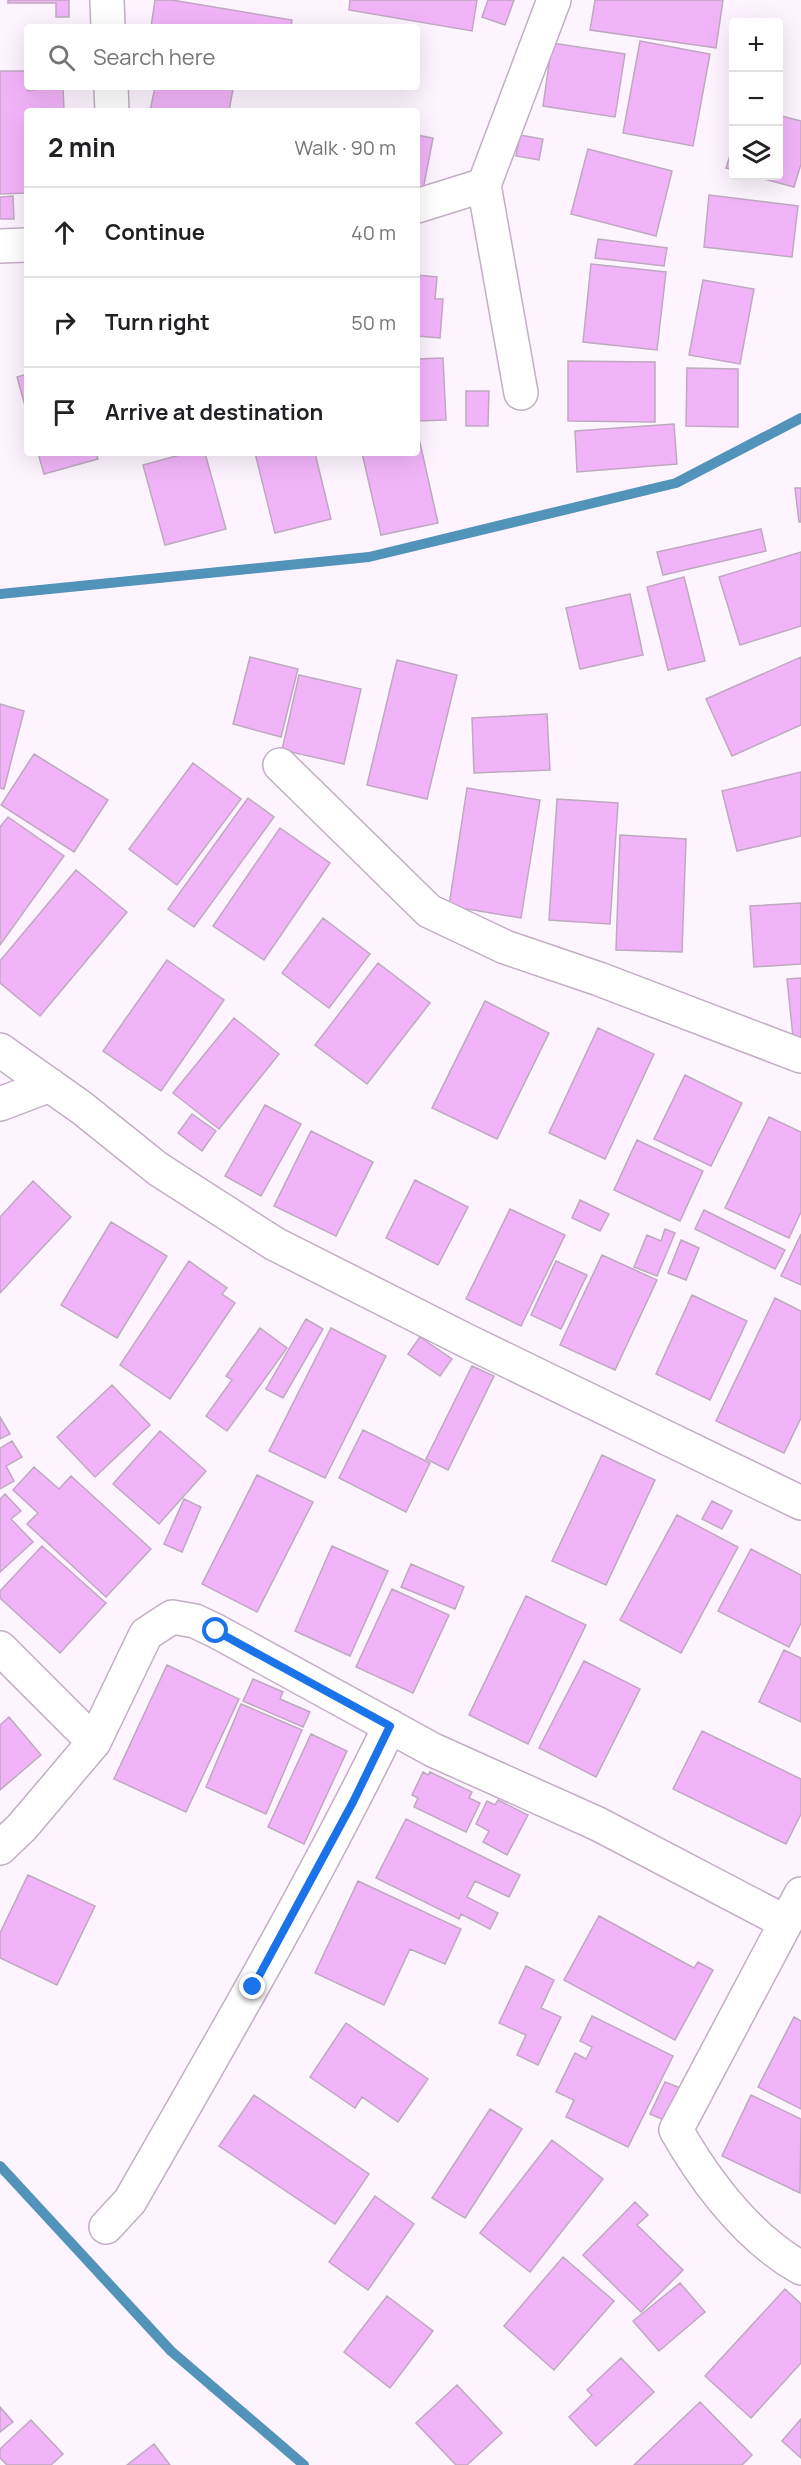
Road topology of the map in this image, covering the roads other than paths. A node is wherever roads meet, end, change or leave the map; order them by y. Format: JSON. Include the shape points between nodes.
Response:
{"nodes":[{"id":1,"x":107,"y":0,"type":"edge"},
{"id":2,"x":554,"y":0,"type":"edge"},
{"id":3,"x":108,"y":24,"type":"edge"},
{"id":4,"x":111,"y":90,"type":"edge"},
{"id":5,"x":112,"y":108,"type":"edge"},
{"id":6,"x":484,"y":185,"type":"junction"},
{"id":7,"x":420,"y":205,"type":"edge"},
{"id":8,"x":24,"y":245,"type":"edge"},
{"id":9,"x":0,"y":246,"type":"edge"},
{"id":10,"x":521,"y":393,"type":"dead end"},
{"id":11,"x":280,"y":765,"type":"dead end"},
{"id":12,"x":0,"y":1050,"type":"edge"},
{"id":13,"x":801,"y":1056,"type":"edge"},
{"id":14,"x":50,"y":1085,"type":"junction"},
{"id":15,"x":0,"y":1104,"type":"edge"},
{"id":16,"x":801,"y":1503,"type":"edge"},
{"id":17,"x":0,"y":1648,"type":"edge"},
{"id":18,"x":390,"y":1726,"type":"junction"},
{"id":19,"x":94,"y":1742,"type":"junction"},
{"id":20,"x":0,"y":1848,"type":"edge"},
{"id":21,"x":801,"y":1894,"type":"edge"},
{"id":22,"x":785,"y":1922,"type":"junction"},
{"id":23,"x":106,"y":2227,"type":"dead end"},
{"id":24,"x":801,"y":2268,"type":"edge"}],
"edges":[{"from":1,"to":3,"type":"street"},
{"from":2,"to":6,"type":"street"},
{"from":4,"to":5,"type":"street"},
{"from":6,"to":7,"type":"street"},
{"from":6,"to":10,"type":"street"},
{"from":8,"to":9,"type":"street"},
{"from":11,"to":13,"type":"street","via":[[429,910],[506,947]]},
{"from":12,"to":14,"type":"street"},
{"from":14,"to":15,"type":"street"},
{"from":14,"to":16,"type":"street","via":[[158,1169],[275,1244]]},
{"from":17,"to":19,"type":"street"},
{"from":18,"to":19,"type":"street","via":[[216,1631],[195,1621],[172,1617],[146,1634]]},
{"from":18,"to":22,"type":"street","via":[[433,1750],[598,1824]]},
{"from":18,"to":23,"type":"street","via":[[253,1987],[130,2201]]},
{"from":19,"to":20,"type":"street"},
{"from":21,"to":22,"type":"street"},
{"from":22,"to":24,"type":"street","via":[[676,2130],[714,2191],[752,2229]]}]}
